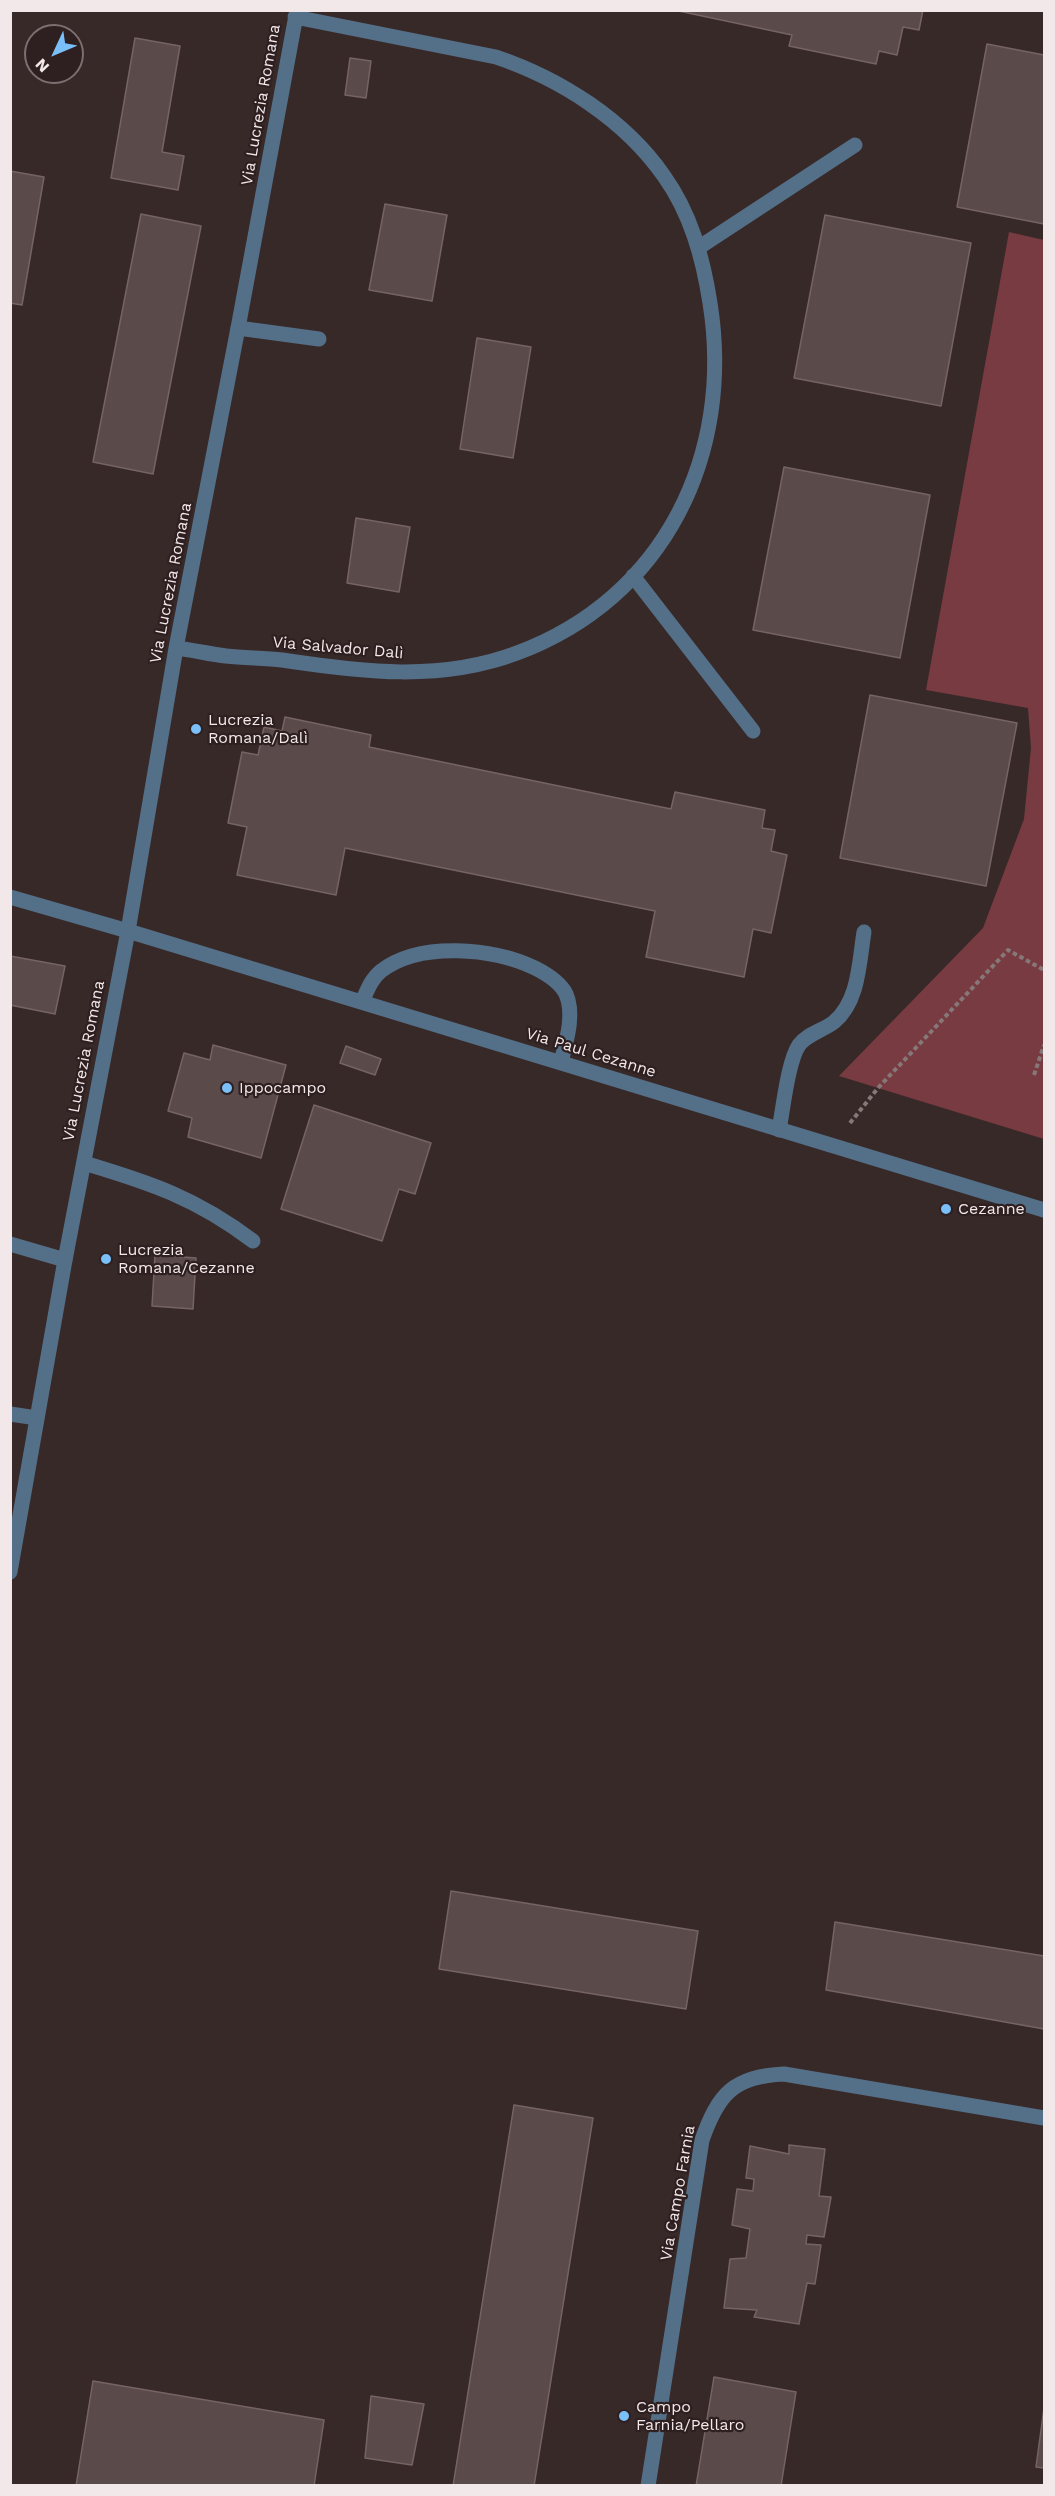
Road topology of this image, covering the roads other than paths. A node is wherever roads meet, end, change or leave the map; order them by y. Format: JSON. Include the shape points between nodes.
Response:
{"nodes":[{"id":1,"x":296,"y":14,"type":"edge"},
{"id":2,"x":855,"y":145,"type":"dead end"},
{"id":3,"x":699,"y":248,"type":"junction"},
{"id":4,"x":238,"y":328,"type":"junction"},
{"id":5,"x":320,"y":339,"type":"dead end"},
{"id":6,"x":633,"y":576,"type":"junction"},
{"id":7,"x":176,"y":648,"type":"junction"},
{"id":8,"x":753,"y":731,"type":"dead end"},
{"id":9,"x":10,"y":897,"type":"edge"},
{"id":10,"x":128,"y":931,"type":"junction"},
{"id":11,"x":864,"y":932,"type":"dead end"},
{"id":12,"x":362,"y":1002,"type":"junction"},
{"id":13,"x":561,"y":1062,"type":"junction"},
{"id":14,"x":779,"y":1130,"type":"junction"},
{"id":15,"x":84,"y":1162,"type":"junction"},
{"id":16,"x":1044,"y":1210,"type":"edge"},
{"id":17,"x":253,"y":1241,"type":"dead end"},
{"id":18,"x":10,"y":1245,"type":"edge"},
{"id":19,"x":65,"y":1260,"type":"junction"},
{"id":20,"x":10,"y":1414,"type":"edge"},
{"id":21,"x":37,"y":1418,"type":"junction"},
{"id":22,"x":10,"y":1572,"type":"edge"},
{"id":23,"x":1044,"y":2118,"type":"edge"},
{"id":24,"x":648,"y":2486,"type":"edge"}],
"edges":[{"from":1,"to":3,"type":"street","name":"Via Salvador Dalì","via":[[496,57],[552,81],[601,112],[653,161],[680,202]]},
{"from":1,"to":4,"type":"street","name":"Via Lucrezia Romana"},
{"from":2,"to":3,"type":"street"},
{"from":3,"to":6,"type":"street","name":"Via Salvador Dalì","via":[[715,349],[710,427],[687,496],[655,551]]},
{"from":4,"to":5,"type":"street"},
{"from":4,"to":7,"type":"street","name":"Via Lucrezia Romana"},
{"from":6,"to":7,"type":"street","name":"Via Salvador Dalì","via":[[600,608],[550,640],[497,660],[457,669],[376,672]]},
{"from":6,"to":8,"type":"street"},
{"from":7,"to":10,"type":"street","name":"Via Lucrezia Romana"},
{"from":9,"to":10,"type":"street","name":"Via Paul Cezanne"},
{"from":10,"to":12,"type":"street","name":"Via Paul Cezanne"},
{"from":10,"to":15,"type":"street","name":"Via Lucrezia Romana"},
{"from":11,"to":14,"type":"street","via":[[852,999],[832,1023],[800,1043],[793,1058]]},
{"from":12,"to":13,"type":"street","name":"Via Paul Cezanne"},
{"from":12,"to":13,"type":"street","via":[[374,978],[402,960],[459,950],[512,958],[550,977],[566,994],[569,1014]]},
{"from":13,"to":14,"type":"street","name":"Via Paul Cezanne"},
{"from":14,"to":16,"type":"street","name":"Via Paul Cezanne"},
{"from":15,"to":17,"type":"street","name":"Via Lucrezia Romana","via":[[186,1198]]},
{"from":15,"to":19,"type":"street","name":"Via Lucrezia Romana"},
{"from":18,"to":19,"type":"street"},
{"from":19,"to":21,"type":"street","name":"Via Lucrezia Romana"},
{"from":20,"to":21,"type":"street"},
{"from":21,"to":22,"type":"street","name":"Via Lucrezia Romana"},
{"from":23,"to":24,"type":"street","name":"Via Campo Farnia","via":[[784,2074],[763,2074],[728,2091],[716,2106],[702,2140]]}]}
